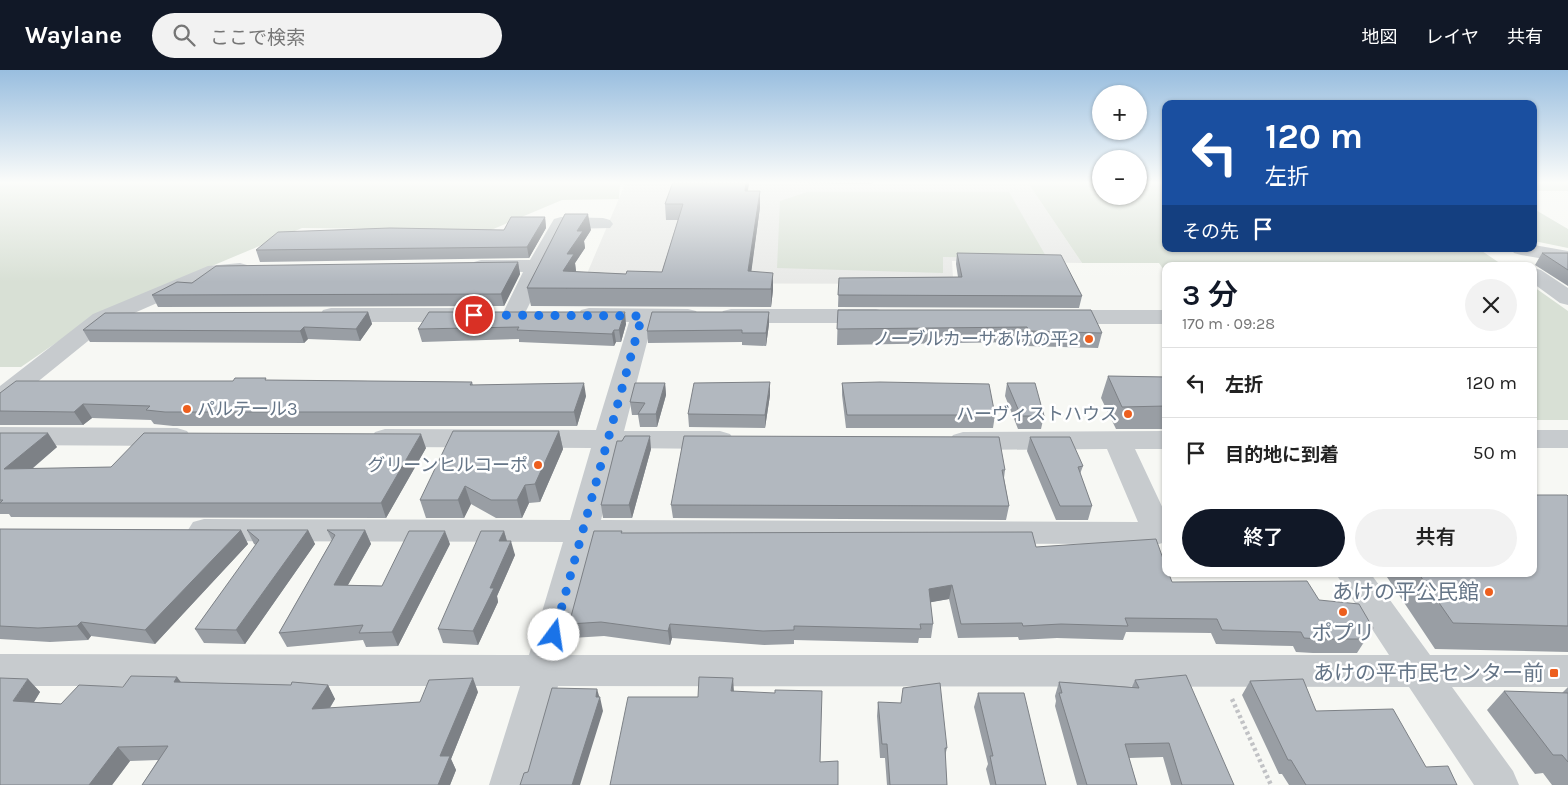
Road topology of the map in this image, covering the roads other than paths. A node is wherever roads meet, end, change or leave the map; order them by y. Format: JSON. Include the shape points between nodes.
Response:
{"nodes":[{"id":1,"x":602,"y":224,"type":"dead end"},
{"id":2,"x":1503,"y":252,"type":"edge"},
{"id":3,"x":1537,"y":252,"type":"edge"},
{"id":4,"x":1568,"y":257,"type":"edge"},
{"id":5,"x":1517,"y":262,"type":"edge"},
{"id":6,"x":458,"y":266,"type":"edge"},
{"id":7,"x":537,"y":266,"type":"junction"},
{"id":8,"x":263,"y":268,"type":"edge"},
{"id":9,"x":1537,"y":276,"type":"edge"},
{"id":10,"x":1568,"y":298,"type":"edge"},
{"id":11,"x":563,"y":315,"type":"edge"},
{"id":12,"x":107,"y":316,"type":"junction"},
{"id":13,"x":167,"y":316,"type":"edge"},
{"id":14,"x":305,"y":316,"type":"edge"},
{"id":15,"x":642,"y":316,"type":"junction"},
{"id":16,"x":899,"y":316,"type":"edge"},
{"id":17,"x":1038,"y":317,"type":"edge"},
{"id":18,"x":1162,"y":317,"type":"edge"},
{"id":19,"x":0,"y":399,"type":"edge"},
{"id":20,"x":0,"y":436,"type":"edge"},
{"id":21,"x":199,"y":437,"type":"edge"},
{"id":22,"x":358,"y":438,"type":"edge"},
{"id":23,"x":607,"y":439,"type":"junction"},
{"id":24,"x":1537,"y":439,"type":"edge"},
{"id":25,"x":744,"y":440,"type":"edge"},
{"id":26,"x":1162,"y":440,"type":"edge"},
{"id":27,"x":941,"y":441,"type":"edge"},
{"id":28,"x":1566,"y":441,"type":"edge"},
{"id":29,"x":1118,"y":442,"type":"junction"},
{"id":30,"x":177,"y":530,"type":"edge"},
{"id":31,"x":581,"y":531,"type":"junction"},
{"id":32,"x":1355,"y":577,"type":"edge"},
{"id":33,"x":0,"y":670,"type":"edge"},
{"id":34,"x":545,"y":670,"type":"junction"},
{"id":35,"x":1418,"y":670,"type":"junction"},
{"id":36,"x":1568,"y":671,"type":"edge"},
{"id":37,"x":510,"y":785,"type":"edge"},
{"id":38,"x":1498,"y":785,"type":"edge"}],
"edges":[{"from":1,"to":7,"type":"street","via":[[561,224]]},
{"from":2,"to":5,"type":"street"},
{"from":3,"to":4,"type":"street"},
{"from":6,"to":7,"type":"street"},
{"from":7,"to":14,"type":"street","via":[[506,315]]},
{"from":8,"to":12,"type":"street","via":[[216,270]]},
{"from":9,"to":10,"type":"street"},
{"from":11,"to":15,"type":"street"},
{"from":12,"to":13,"type":"street"},
{"from":12,"to":19,"type":"street"},
{"from":15,"to":16,"type":"street"},
{"from":15,"to":23,"type":"street"},
{"from":17,"to":18,"type":"street"},
{"from":20,"to":21,"type":"street"},
{"from":22,"to":23,"type":"street"},
{"from":23,"to":25,"type":"street"},
{"from":23,"to":31,"type":"street"},
{"from":24,"to":28,"type":"street"},
{"from":26,"to":29,"type":"street"},
{"from":27,"to":29,"type":"street"},
{"from":29,"to":31,"type":"street","via":[[1159,533]]},
{"from":30,"to":31,"type":"street"},
{"from":31,"to":34,"type":"street"},
{"from":32,"to":35,"type":"street"},
{"from":33,"to":34,"type":"street"},
{"from":34,"to":35,"type":"street"},
{"from":34,"to":37,"type":"street"},
{"from":35,"to":36,"type":"street"},
{"from":35,"to":38,"type":"street"}]}
